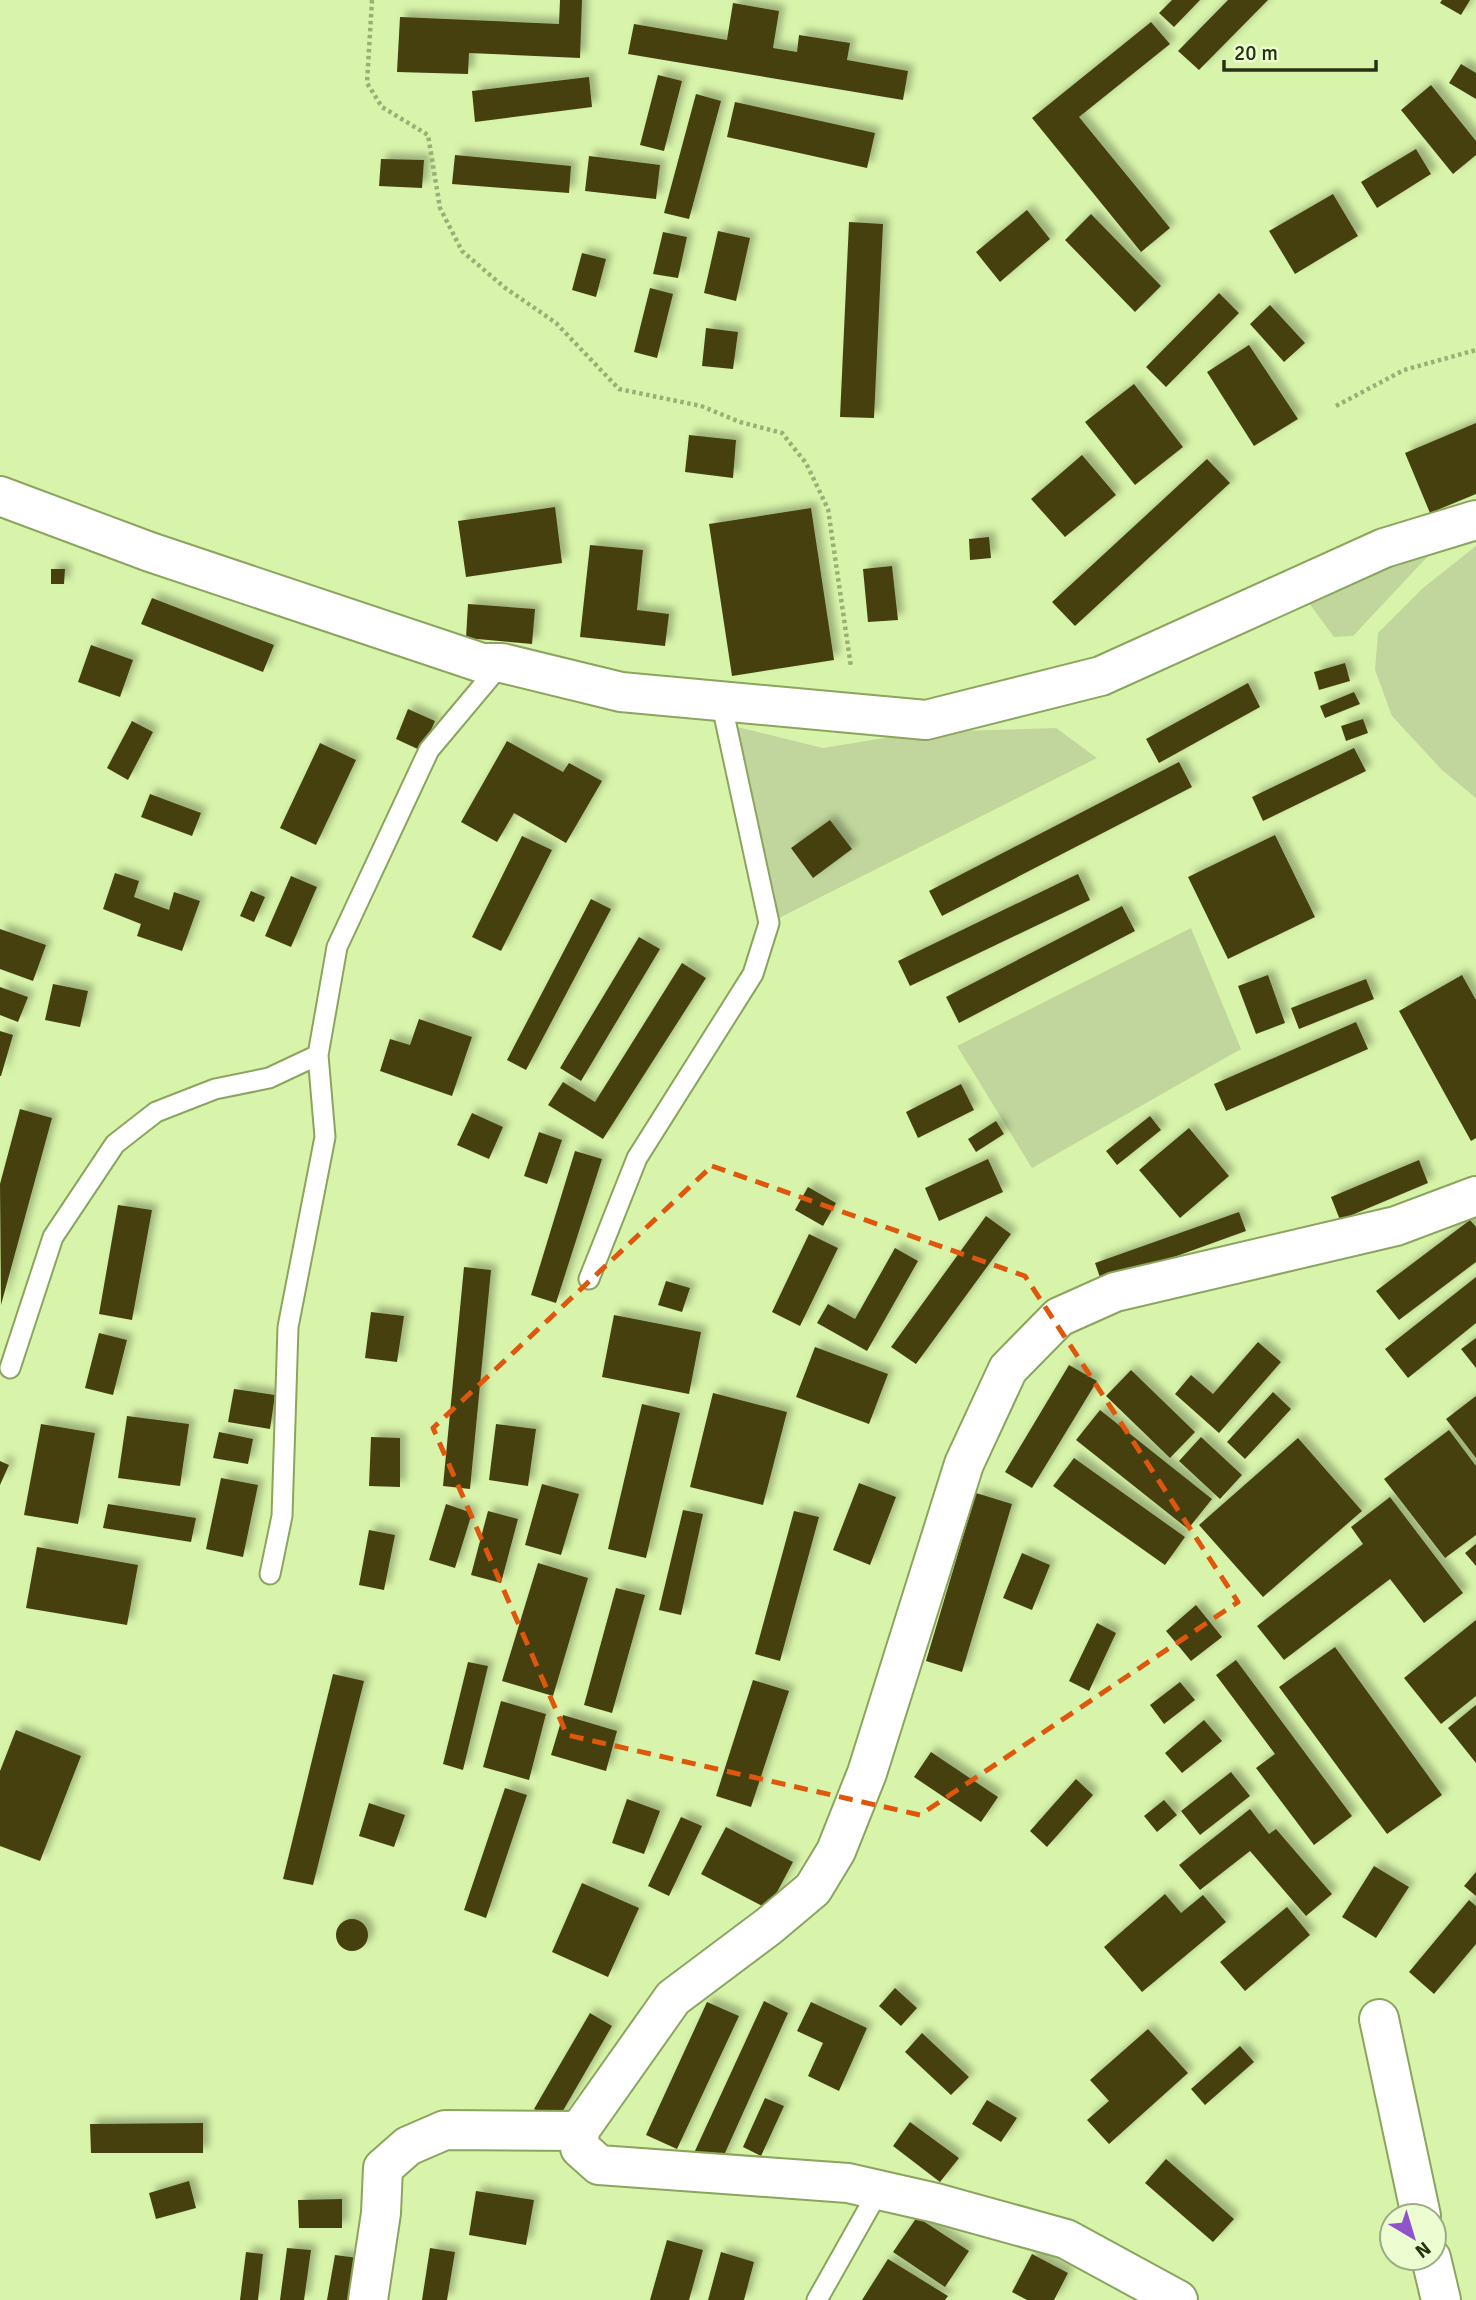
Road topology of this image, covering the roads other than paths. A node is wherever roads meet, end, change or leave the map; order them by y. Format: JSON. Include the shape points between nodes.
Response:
{"nodes":[{"id":1,"x":0,"y":496,"type":"edge"},
{"id":2,"x":1476,"y":520,"type":"edge"},
{"id":3,"x":502,"y":663,"type":"junction"},
{"id":4,"x":722,"y":701,"type":"junction"},
{"id":5,"x":318,"y":1055,"type":"junction"},
{"id":6,"x":1476,"y":1196,"type":"edge"},
{"id":7,"x":589,"y":1279,"type":"dead end"},
{"id":8,"x":10,"y":1368,"type":"dead end"},
{"id":9,"x":270,"y":1574,"type":"dead end"},
{"id":10,"x":1379,"y":2019,"type":"dead end"},
{"id":11,"x":579,"y":2131,"type":"junction"},
{"id":12,"x":879,"y":2190,"type":"junction"},
{"id":13,"x":1418,"y":2202,"type":"edge"},
{"id":14,"x":1434,"y":2272,"type":"edge"},
{"id":15,"x":368,"y":2300,"type":"edge"},
{"id":16,"x":817,"y":2300,"type":"edge"},
{"id":17,"x":1178,"y":2300,"type":"edge"},
{"id":18,"x":1441,"y":2300,"type":"edge"}],
"edges":[{"from":1,"to":3,"type":"street","via":[[150,552],[482,663]]},
{"from":2,"to":4,"type":"street","via":[[1384,548],[1101,676],[926,720]]},
{"from":3,"to":4,"type":"street","via":[[621,692]]},
{"from":3,"to":5,"type":"lane","via":[[429,750],[337,947]]},
{"from":4,"to":7,"type":"lane","via":[[769,923],[752,974],[637,1158]]},
{"from":5,"to":8,"type":"lane","via":[[269,1078],[215,1089],[156,1112],[115,1144],[52,1237]]},
{"from":5,"to":9,"type":"lane","via":[[325,1137],[288,1327],[282,1516]]},
{"from":6,"to":11,"type":"street","via":[[1396,1226],[1115,1292],[1059,1317],[1008,1369],[964,1464],[867,1773],[836,1851],[813,1889],[673,1998]]},
{"from":10,"to":13,"type":"street"},
{"from":11,"to":12,"type":"street","via":[[580,2148],[598,2165],[848,2183]]},
{"from":11,"to":15,"type":"street","via":[[445,2130],[408,2146],[383,2168],[382,2213]]},
{"from":12,"to":16,"type":"lane"},
{"from":12,"to":17,"type":"street","via":[[1066,2239]]},
{"from":14,"to":18,"type":"street"}]}
